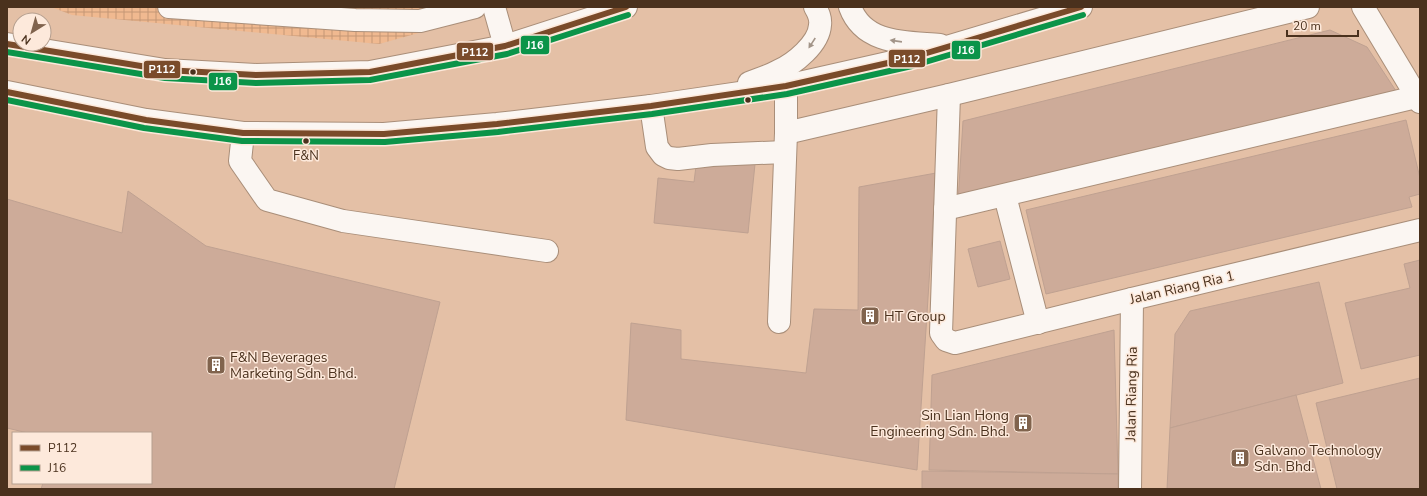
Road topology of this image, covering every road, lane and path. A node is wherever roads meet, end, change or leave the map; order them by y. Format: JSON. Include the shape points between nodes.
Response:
{"nodes":[{"id":1,"x":170,"y":7,"type":"edge"},
{"id":2,"x":475,"y":7,"type":"edge"},
{"id":3,"x":494,"y":7,"type":"edge"},
{"id":4,"x":626,"y":7,"type":"edge"},
{"id":5,"x":815,"y":7,"type":"edge"},
{"id":6,"x":850,"y":7,"type":"edge"},
{"id":7,"x":1081,"y":7,"type":"edge"},
{"id":8,"x":1308,"y":7,"type":"edge"},
{"id":9,"x":1363,"y":7,"type":"edge"},
{"id":10,"x":7,"y":44,"type":"edge"},
{"id":11,"x":505,"y":46,"type":"junction"},
{"id":12,"x":949,"y":46,"type":"junction"},
{"id":13,"x":786,"y":86,"type":"junction"},
{"id":14,"x":7,"y":92,"type":"edge"},
{"id":15,"x":949,"y":95,"type":"junction"},
{"id":16,"x":716,"y":96,"type":"junction"},
{"id":17,"x":1418,"y":99,"type":"edge"},
{"id":18,"x":651,"y":106,"type":"junction"},
{"id":19,"x":243,"y":132,"type":"junction"},
{"id":20,"x":786,"y":142,"type":"junction"},
{"id":21,"x":1005,"y":196,"type":"junction"},
{"id":22,"x":945,"y":209,"type":"junction"},
{"id":23,"x":1420,"y":230,"type":"edge"},
{"id":24,"x":547,"y":252,"type":"dead end"},
{"id":25,"x":1132,"y":299,"type":"junction"},
{"id":26,"x":779,"y":322,"type":"dead end"},
{"id":27,"x":1038,"y":323,"type":"junction"},
{"id":28,"x":1130,"y":489,"type":"edge"}],
"edges":[{"from":1,"to":2,"type":"main road","via":[[355,20],[420,20]]},
{"from":3,"to":11,"type":"main road"},
{"from":4,"to":11,"type":"main road"},
{"from":5,"to":16,"type":"main road","one_way":true,"via":[[820,25],[817,36],[799,58],[779,71]]},
{"from":12,"to":6,"type":"main road","one_way":true,"via":[[875,36],[862,27]]},
{"from":7,"to":12,"type":"main road"},
{"from":8,"to":15,"type":"main road"},
{"from":9,"to":17,"type":"main road"},
{"from":10,"to":11,"type":"main road","via":[[165,70],[256,76],[370,72]]},
{"from":12,"to":13,"type":"main road","via":[[910,58]]},
{"from":13,"to":16,"type":"main road"},
{"from":13,"to":20,"type":"main road"},
{"from":14,"to":19,"type":"main road","via":[[146,120]]},
{"from":15,"to":20,"type":"main road"},
{"from":15,"to":22,"type":"main road"},
{"from":16,"to":18,"type":"main road"},
{"from":17,"to":21,"type":"main road"},
{"from":18,"to":19,"type":"main road","via":[[384,134]]},
{"from":18,"to":20,"type":"main road","via":[[657,147],[669,158],[712,155]]},
{"from":19,"to":24,"type":"main road","via":[[240,161],[267,200],[343,221]]},
{"from":20,"to":26,"type":"main road"},
{"from":21,"to":22,"type":"main road"},
{"from":21,"to":27,"type":"main road"},
{"from":22,"to":27,"type":"main road","name":"Jalan Riang Ria 1","via":[[941,333],[946,340],[955,343]]},
{"from":23,"to":25,"type":"main road","name":"Jalan Riang Ria 1"},
{"from":25,"to":27,"type":"main road","name":"Jalan Riang Ria 1"},
{"from":25,"to":28,"type":"main road","name":"Jalan Riang Ria"}]}
